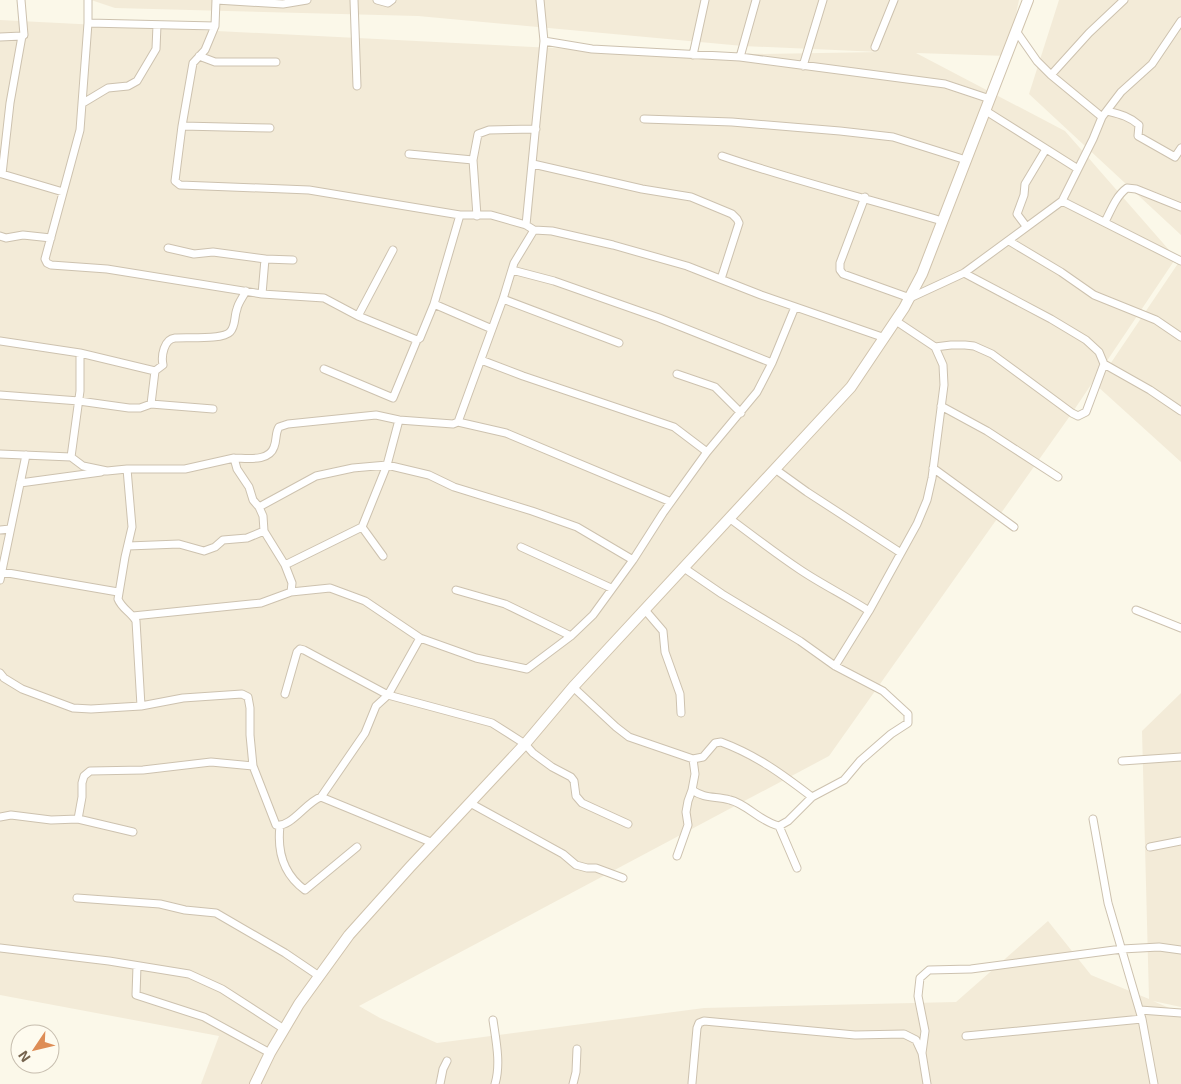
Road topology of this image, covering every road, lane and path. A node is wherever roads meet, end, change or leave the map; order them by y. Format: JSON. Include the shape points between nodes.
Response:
{"nodes":[{"id":1,"x":21,"y":0,"type":"edge"},
{"id":2,"x":88,"y":0,"type":"edge"},
{"id":3,"x":216,"y":0,"type":"edge"},
{"id":4,"x":307,"y":0,"type":"edge"},
{"id":5,"x":354,"y":0,"type":"edge"},
{"id":6,"x":377,"y":0,"type":"edge"},
{"id":7,"x":392,"y":0,"type":"edge"},
{"id":8,"x":540,"y":0,"type":"edge"},
{"id":9,"x":705,"y":0,"type":"edge"},
{"id":10,"x":756,"y":0,"type":"edge"},
{"id":11,"x":823,"y":0,"type":"edge"},
{"id":12,"x":894,"y":0,"type":"edge"},
{"id":13,"x":1028,"y":0,"type":"edge"},
{"id":14,"x":1124,"y":0,"type":"edge"},
{"id":15,"x":283,"y":2,"type":"edge"},
{"id":16,"x":1181,"y":21,"type":"edge"},
{"id":17,"x":88,"y":23,"type":"junction"},
{"id":18,"x":157,"y":25,"type":"junction"},
{"id":19,"x":215,"y":26,"type":"junction"},
{"id":20,"x":1016,"y":31,"type":"junction"},
{"id":21,"x":22,"y":36,"type":"junction"},
{"id":22,"x":0,"y":38,"type":"edge"},
{"id":23,"x":544,"y":41,"type":"junction"},
{"id":24,"x":876,"y":47,"type":"dead end"},
{"id":25,"x":199,"y":56,"type":"junction"},
{"id":26,"x":693,"y":56,"type":"junction"},
{"id":27,"x":740,"y":57,"type":"junction"},
{"id":28,"x":276,"y":62,"type":"dead end"},
{"id":29,"x":803,"y":66,"type":"junction"},
{"id":30,"x":1051,"y":75,"type":"junction"},
{"id":31,"x":357,"y":86,"type":"dead end"},
{"id":32,"x":990,"y":99,"type":"junction"},
{"id":33,"x":83,"y":103,"type":"junction"},
{"id":34,"x":986,"y":111,"type":"junction"},
{"id":35,"x":1104,"y":114,"type":"junction"},
{"id":36,"x":644,"y":119,"type":"dead end"},
{"id":37,"x":182,"y":126,"type":"junction"},
{"id":38,"x":270,"y":128,"type":"dead end"},
{"id":39,"x":536,"y":129,"type":"junction"},
{"id":40,"x":1181,"y":148,"type":"edge"},
{"id":41,"x":1046,"y":149,"type":"junction"},
{"id":42,"x":409,"y":154,"type":"dead end"},
{"id":43,"x":722,"y":156,"type":"dead end"},
{"id":44,"x":473,"y":160,"type":"junction"},
{"id":45,"x":966,"y":160,"type":"junction"},
{"id":46,"x":533,"y":164,"type":"junction"},
{"id":47,"x":1078,"y":169,"type":"junction"},
{"id":48,"x":63,"y":192,"type":"junction"},
{"id":49,"x":865,"y":197,"type":"junction"},
{"id":50,"x":1062,"y":201,"type":"junction"},
{"id":51,"x":1181,"y":207,"type":"edge"},
{"id":52,"x":460,"y":215,"type":"junction"},
{"id":53,"x":477,"y":216,"type":"junction"},
{"id":54,"x":942,"y":221,"type":"junction"},
{"id":55,"x":1105,"y":222,"type":"junction"},
{"id":56,"x":526,"y":225,"type":"junction"},
{"id":57,"x":1026,"y":226,"type":"junction"},
{"id":58,"x":534,"y":230,"type":"junction"},
{"id":59,"x":0,"y":236,"type":"edge"},
{"id":60,"x":50,"y":238,"type":"junction"},
{"id":61,"x":1009,"y":241,"type":"junction"},
{"id":62,"x":168,"y":248,"type":"dead end"},
{"id":63,"x":392,"y":250,"type":"dead end"},
{"id":64,"x":265,"y":259,"type":"junction"},
{"id":65,"x":293,"y":260,"type":"dead end"},
{"id":66,"x":1181,"y":261,"type":"edge"},
{"id":67,"x":512,"y":270,"type":"junction"},
{"id":68,"x":964,"y":273,"type":"junction"},
{"id":69,"x":721,"y":279,"type":"junction"},
{"id":70,"x":246,"y":292,"type":"junction"},
{"id":71,"x":262,"y":294,"type":"junction"},
{"id":72,"x":910,"y":298,"type":"junction"},
{"id":73,"x":503,"y":299,"type":"junction"},
{"id":74,"x":434,"y":304,"type":"junction"},
{"id":75,"x":795,"y":307,"type":"junction"},
{"id":76,"x":358,"y":316,"type":"junction"},
{"id":77,"x":896,"y":321,"type":"junction"},
{"id":78,"x":492,"y":328,"type":"junction"},
{"id":79,"x":1181,"y":337,"type":"edge"},
{"id":80,"x":885,"y":338,"type":"junction"},
{"id":81,"x":417,"y":340,"type":"junction"},
{"id":82,"x":0,"y":341,"type":"edge"},
{"id":83,"x":619,"y":344,"type":"dead end"},
{"id":84,"x":936,"y":347,"type":"junction"},
{"id":85,"x":80,"y":352,"type":"junction"},
{"id":86,"x":481,"y":360,"type":"junction"},
{"id":87,"x":772,"y":363,"type":"junction"},
{"id":88,"x":1104,"y":364,"type":"junction"},
{"id":89,"x":324,"y":369,"type":"dead end"},
{"id":90,"x":155,"y":371,"type":"junction"},
{"id":91,"x":677,"y":374,"type":"dead end"},
{"id":92,"x":0,"y":395,"type":"edge"},
{"id":93,"x":79,"y":401,"type":"junction"},
{"id":94,"x":150,"y":404,"type":"junction"},
{"id":95,"x":941,"y":406,"type":"junction"},
{"id":96,"x":213,"y":409,"type":"dead end"},
{"id":97,"x":1181,"y":411,"type":"edge"},
{"id":98,"x":741,"y":413,"type":"junction"},
{"id":99,"x":399,"y":420,"type":"junction"},
{"id":100,"x":458,"y":422,"type":"junction"},
{"id":101,"x":707,"y":452,"type":"junction"},
{"id":102,"x":0,"y":454,"type":"edge"},
{"id":103,"x":26,"y":455,"type":"junction"},
{"id":104,"x":71,"y":457,"type":"junction"},
{"id":105,"x":234,"y":458,"type":"junction"},
{"id":106,"x":387,"y":465,"type":"junction"},
{"id":107,"x":933,"y":468,"type":"junction"},
{"id":108,"x":127,"y":469,"type":"junction"},
{"id":109,"x":775,"y":469,"type":"junction"},
{"id":110,"x":107,"y":472,"type":"junction"},
{"id":111,"x":1058,"y":477,"type":"dead end"},
{"id":112,"x":20,"y":483,"type":"junction"},
{"id":113,"x":670,"y":502,"type":"junction"},
{"id":114,"x":259,"y":507,"type":"junction"},
{"id":115,"x":729,"y":518,"type":"junction"},
{"id":116,"x":1014,"y":527,"type":"dead end"},
{"id":117,"x":362,"y":528,"type":"junction"},
{"id":118,"x":10,"y":529,"type":"junction"},
{"id":119,"x":0,"y":530,"type":"edge"},
{"id":120,"x":264,"y":530,"type":"junction"},
{"id":121,"x":128,"y":546,"type":"junction"},
{"id":122,"x":522,"y":547,"type":"dead end"},
{"id":123,"x":901,"y":553,"type":"junction"},
{"id":124,"x":383,"y":556,"type":"dead end"},
{"id":125,"x":633,"y":560,"type":"junction"},
{"id":126,"x":285,"y":565,"type":"junction"},
{"id":127,"x":684,"y":568,"type":"junction"},
{"id":128,"x":1,"y":576,"type":"edge"},
{"id":129,"x":611,"y":588,"type":"junction"},
{"id":130,"x":456,"y":590,"type":"dead end"},
{"id":131,"x":118,"y":592,"type":"junction"},
{"id":132,"x":291,"y":592,"type":"junction"},
{"id":133,"x":645,"y":610,"type":"junction"},
{"id":134,"x":1136,"y":610,"type":"dead end"},
{"id":135,"x":869,"y":611,"type":"junction"},
{"id":136,"x":133,"y":616,"type":"junction"},
{"id":137,"x":1181,"y":628,"type":"edge"},
{"id":138,"x":571,"y":636,"type":"junction"},
{"id":139,"x":420,"y":638,"type":"junction"},
{"id":140,"x":835,"y":666,"type":"junction"},
{"id":141,"x":0,"y":673,"type":"edge"},
{"id":142,"x":573,"y":687,"type":"junction"},
{"id":143,"x":285,"y":694,"type":"dead end"},
{"id":144,"x":388,"y":695,"type":"junction"},
{"id":145,"x":141,"y":706,"type":"junction"},
{"id":146,"x":681,"y":713,"type":"dead end"},
{"id":147,"x":525,"y":744,"type":"junction"},
{"id":148,"x":1181,"y":758,"type":"edge"},
{"id":149,"x":693,"y":759,"type":"junction"},
{"id":150,"x":1122,"y":761,"type":"dead end"},
{"id":151,"x":254,"y":766,"type":"junction"},
{"id":152,"x":692,"y":790,"type":"junction"},
{"id":153,"x":321,"y":797,"type":"junction"},
{"id":154,"x":812,"y":797,"type":"junction"},
{"id":155,"x":470,"y":803,"type":"junction"},
{"id":156,"x":0,"y":818,"type":"edge"},
{"id":157,"x":78,"y":819,"type":"junction"},
{"id":158,"x":1094,"y":819,"type":"dead end"},
{"id":159,"x":628,"y":824,"type":"dead end"},
{"id":160,"x":280,"y":826,"type":"junction"},
{"id":161,"x":779,"y":826,"type":"junction"},
{"id":162,"x":133,"y":832,"type":"dead end"},
{"id":163,"x":1181,"y":841,"type":"edge"},
{"id":164,"x":433,"y":843,"type":"junction"},
{"id":165,"x":357,"y":847,"type":"dead end"},
{"id":166,"x":1150,"y":847,"type":"dead end"},
{"id":167,"x":677,"y":856,"type":"dead end"},
{"id":168,"x":797,"y":868,"type":"dead end"},
{"id":169,"x":623,"y":878,"type":"dead end"},
{"id":170,"x":77,"y":898,"type":"dead end"},
{"id":171,"x":0,"y":948,"type":"edge"},
{"id":172,"x":1122,"y":949,"type":"junction"},
{"id":173,"x":1181,"y":950,"type":"edge"},
{"id":174,"x":137,"y":966,"type":"junction"},
{"id":175,"x":319,"y":976,"type":"junction"},
{"id":176,"x":1140,"y":1010,"type":"junction"},
{"id":177,"x":1181,"y":1013,"type":"edge"},
{"id":178,"x":493,"y":1020,"type":"dead end"},
{"id":179,"x":1142,"y":1020,"type":"junction"},
{"id":180,"x":284,"y":1029,"type":"junction"},
{"id":181,"x":966,"y":1036,"type":"dead end"},
{"id":182,"x":577,"y":1049,"type":"dead end"},
{"id":183,"x":270,"y":1053,"type":"junction"},
{"id":184,"x":922,"y":1053,"type":"junction"},
{"id":185,"x":446,"y":1062,"type":"dead end"},
{"id":186,"x":255,"y":1084,"type":"edge"},
{"id":187,"x":440,"y":1084,"type":"edge"},
{"id":188,"x":495,"y":1084,"type":"edge"},
{"id":189,"x":573,"y":1084,"type":"edge"},
{"id":190,"x":692,"y":1084,"type":"edge"},
{"id":191,"x":927,"y":1084,"type":"edge"},
{"id":192,"x":1149,"y":1084,"type":"edge"},
{"id":193,"x":1154,"y":1084,"type":"edge"}],
"edges":[{"from":1,"to":21,"type":"street","via":[[25,33]]},
{"from":2,"to":17,"type":"street"},
{"from":3,"to":15,"type":"street"},
{"from":3,"to":19,"type":"street"},
{"from":4,"to":15,"type":"street"},
{"from":5,"to":31,"type":"street"},
{"from":6,"to":7,"type":"street","via":[[388,3]]},
{"from":8,"to":23,"type":"street"},
{"from":9,"to":26,"type":"street"},
{"from":10,"to":27,"type":"street"},
{"from":11,"to":29,"type":"street"},
{"from":12,"to":24,"type":"street"},
{"from":13,"to":20,"type":"street"},
{"from":14,"to":30,"type":"street"},
{"from":16,"to":35,"type":"street","via":[[1152,64],[1121,92]]},
{"from":17,"to":18,"type":"street"},
{"from":17,"to":33,"type":"street"},
{"from":18,"to":19,"type":"street"},
{"from":18,"to":33,"type":"street","via":[[156,48],[137,81],[128,86],[108,88]]},
{"from":19,"to":25,"type":"street"},
{"from":20,"to":30,"type":"street"},
{"from":20,"to":32,"type":"street"},
{"from":21,"to":22,"type":"street"},
{"from":21,"to":48,"type":"street","via":[[2,174]]},
{"from":23,"to":26,"type":"street","via":[[592,49]]},
{"from":23,"to":39,"type":"street"},
{"from":25,"to":28,"type":"street","via":[[215,62]]},
{"from":25,"to":37,"type":"street","via":[[193,63]]},
{"from":26,"to":27,"type":"street"},
{"from":27,"to":29,"type":"street"},
{"from":29,"to":32,"type":"street","via":[[945,84]]},
{"from":30,"to":35,"type":"street"},
{"from":32,"to":34,"type":"street"},
{"from":33,"to":48,"type":"street","via":[[80,130]]},
{"from":34,"to":41,"type":"street"},
{"from":34,"to":45,"type":"street"},
{"from":35,"to":40,"type":"street","via":[[1122,114],[1133,119],[1139,125],[1138,136],[1175,157]]},
{"from":35,"to":47,"type":"street"},
{"from":36,"to":45,"type":"street","via":[[752,123],[893,137]]},
{"from":37,"to":38,"type":"street"},
{"from":37,"to":52,"type":"street","via":[[176,181],[180,185],[309,190]]},
{"from":39,"to":44,"type":"street","via":[[489,130],[478,134]]},
{"from":39,"to":46,"type":"street"},
{"from":41,"to":47,"type":"street"},
{"from":41,"to":57,"type":"street","via":[[1025,184],[1017,214]]},
{"from":42,"to":44,"type":"street"},
{"from":43,"to":49,"type":"street","via":[[768,172]]},
{"from":44,"to":53,"type":"street"},
{"from":45,"to":54,"type":"street"},
{"from":46,"to":56,"type":"street"},
{"from":46,"to":69,"type":"street","via":[[691,197],[732,214],[738,223]]},
{"from":47,"to":50,"type":"street"},
{"from":48,"to":60,"type":"street"},
{"from":49,"to":54,"type":"street"},
{"from":49,"to":72,"type":"street","via":[[840,270],[842,274]]},
{"from":50,"to":55,"type":"street"},
{"from":50,"to":57,"type":"street"},
{"from":51,"to":55,"type":"street","via":[[1127,188],[1117,198]]},
{"from":52,"to":53,"type":"street"},
{"from":52,"to":74,"type":"street"},
{"from":53,"to":56,"type":"street","via":[[491,215]]},
{"from":54,"to":72,"type":"street"},
{"from":55,"to":66,"type":"street"},
{"from":56,"to":58,"type":"street"},
{"from":57,"to":61,"type":"street"},
{"from":58,"to":67,"type":"street"},
{"from":58,"to":69,"type":"street","via":[[613,245]]},
{"from":59,"to":60,"type":"street"},
{"from":60,"to":70,"type":"street","via":[[45,259],[51,265],[106,269]]},
{"from":61,"to":68,"type":"street"},
{"from":61,"to":79,"type":"street","via":[[1094,295],[1156,320]]},
{"from":62,"to":64,"type":"street","via":[[194,254],[213,252]]},
{"from":63,"to":76,"type":"street"},
{"from":64,"to":65,"type":"street"},
{"from":64,"to":71,"type":"street"},
{"from":67,"to":73,"type":"street"},
{"from":67,"to":87,"type":"street","via":[[554,280]]},
{"from":68,"to":72,"type":"street"},
{"from":68,"to":88,"type":"street","via":[[1086,340],[1099,352]]},
{"from":69,"to":75,"type":"street"},
{"from":70,"to":71,"type":"street"},
{"from":70,"to":90,"type":"street","via":[[230,332],[216,336],[171,338],[162,359],[163,366]]},
{"from":71,"to":76,"type":"street","via":[[324,298]]},
{"from":72,"to":77,"type":"street"},
{"from":73,"to":78,"type":"street"},
{"from":73,"to":83,"type":"street"},
{"from":74,"to":78,"type":"street"},
{"from":74,"to":81,"type":"street"},
{"from":75,"to":80,"type":"street"},
{"from":75,"to":87,"type":"street"},
{"from":76,"to":81,"type":"street"},
{"from":77,"to":80,"type":"street"},
{"from":77,"to":84,"type":"street"},
{"from":78,"to":86,"type":"street"},
{"from":80,"to":109,"type":"street","via":[[851,387]]},
{"from":81,"to":89,"type":"street","via":[[394,398]]},
{"from":82,"to":85,"type":"street"},
{"from":84,"to":88,"type":"street","via":[[974,346],[992,354],[1078,416],[1086,412]]},
{"from":84,"to":95,"type":"street","via":[[944,372]]},
{"from":85,"to":90,"type":"street"},
{"from":85,"to":93,"type":"street"},
{"from":86,"to":100,"type":"street"},
{"from":86,"to":101,"type":"street","via":[[674,427]]},
{"from":87,"to":98,"type":"street","via":[[757,392]]},
{"from":88,"to":97,"type":"street"},
{"from":90,"to":94,"type":"street"},
{"from":91,"to":98,"type":"street","via":[[715,387]]},
{"from":92,"to":93,"type":"street"},
{"from":93,"to":94,"type":"street","via":[[129,408]]},
{"from":93,"to":104,"type":"street"},
{"from":94,"to":96,"type":"street"},
{"from":95,"to":107,"type":"street"},
{"from":95,"to":111,"type":"street","via":[[987,430]]},
{"from":98,"to":101,"type":"street"},
{"from":99,"to":100,"type":"street"},
{"from":99,"to":105,"type":"street","via":[[376,415],[279,426],[270,454]]},
{"from":99,"to":106,"type":"street"},
{"from":100,"to":113,"type":"street","via":[[506,433]]},
{"from":101,"to":113,"type":"street"},
{"from":102,"to":103,"type":"street"},
{"from":103,"to":104,"type":"street"},
{"from":103,"to":112,"type":"street"},
{"from":104,"to":110,"type":"street","via":[[83,466]]},
{"from":105,"to":108,"type":"street","via":[[185,469]]},
{"from":105,"to":114,"type":"street"},
{"from":106,"to":114,"type":"street","via":[[316,476]]},
{"from":106,"to":117,"type":"street"},
{"from":106,"to":125,"type":"street","via":[[429,475],[454,487],[577,528]]},
{"from":107,"to":116,"type":"street"},
{"from":107,"to":123,"type":"street","via":[[927,500]]},
{"from":108,"to":110,"type":"street"},
{"from":108,"to":121,"type":"street","via":[[132,527]]},
{"from":109,"to":115,"type":"street"},
{"from":109,"to":123,"type":"street"},
{"from":110,"to":112,"type":"street"},
{"from":112,"to":118,"type":"street"},
{"from":113,"to":125,"type":"street"},
{"from":114,"to":120,"type":"street"},
{"from":115,"to":127,"type":"street"},
{"from":115,"to":135,"type":"street","via":[[798,569]]},
{"from":117,"to":124,"type":"street"},
{"from":117,"to":126,"type":"street"},
{"from":118,"to":119,"type":"street"},
{"from":118,"to":128,"type":"street"},
{"from":120,"to":121,"type":"street","via":[[247,538],[223,540],[204,551],[179,544]]},
{"from":120,"to":126,"type":"street"},
{"from":121,"to":131,"type":"street"},
{"from":122,"to":129,"type":"street"},
{"from":123,"to":135,"type":"street"},
{"from":125,"to":129,"type":"street"},
{"from":126,"to":132,"type":"street","via":[[292,583]]},
{"from":127,"to":133,"type":"street"},
{"from":127,"to":140,"type":"street"},
{"from":128,"to":131,"type":"street"},
{"from":129,"to":138,"type":"street","via":[[592,615]]},
{"from":130,"to":138,"type":"street","via":[[505,604]]},
{"from":131,"to":136,"type":"street","via":[[120,606]]},
{"from":132,"to":136,"type":"street","via":[[260,602]]},
{"from":132,"to":139,"type":"street","via":[[330,588],[343,592],[365,601]]},
{"from":133,"to":142,"type":"street"},
{"from":133,"to":146,"type":"street","via":[[663,631],[665,652],[680,694]]},
{"from":134,"to":137,"type":"street"},
{"from":135,"to":140,"type":"street"},
{"from":136,"to":145,"type":"street","via":[[136,621]]},
{"from":138,"to":139,"type":"street","via":[[527,669],[476,658]]},
{"from":139,"to":144,"type":"street"},
{"from":140,"to":154,"type":"street","via":[[883,691],[909,718],[908,723],[860,761],[844,780]]},
{"from":141,"to":145,"type":"street","via":[[22,689],[72,708]]},
{"from":142,"to":147,"type":"street"},
{"from":142,"to":149,"type":"street","via":[[630,737]]},
{"from":143,"to":144,"type":"street","via":[[300,649]]},
{"from":144,"to":147,"type":"street","via":[[492,723]]},
{"from":144,"to":153,"type":"street","via":[[376,706],[365,733]]},
{"from":145,"to":151,"type":"street","via":[[182,698],[242,694],[248,697]]},
{"from":147,"to":155,"type":"street"},
{"from":147,"to":159,"type":"street","via":[[552,767],[572,777],[576,796],[582,803]]},
{"from":148,"to":150,"type":"street"},
{"from":149,"to":152,"type":"street"},
{"from":149,"to":154,"type":"street","via":[[704,757],[715,743],[721,742],[761,760]]},
{"from":151,"to":157,"type":"street","via":[[211,762],[143,770],[90,770],[82,783]]},
{"from":151,"to":160,"type":"street","via":[[273,821]]},
{"from":152,"to":161,"type":"street","via":[[700,796],[731,800],[768,823]]},
{"from":152,"to":167,"type":"street","via":[[688,801],[688,825]]},
{"from":153,"to":160,"type":"street"},
{"from":153,"to":164,"type":"street"},
{"from":154,"to":161,"type":"street"},
{"from":155,"to":164,"type":"street"},
{"from":155,"to":169,"type":"street","via":[[576,865]]},
{"from":156,"to":157,"type":"street","via":[[11,815],[51,820]]},
{"from":157,"to":162,"type":"street"},
{"from":158,"to":172,"type":"street","via":[[1108,903]]},
{"from":160,"to":165,"type":"street","via":[[285,869],[305,890]]},
{"from":161,"to":168,"type":"street"},
{"from":163,"to":166,"type":"street"},
{"from":164,"to":175,"type":"street","via":[[349,935]]},
{"from":170,"to":175,"type":"street","via":[[160,904],[216,913]]},
{"from":171,"to":174,"type":"street"},
{"from":172,"to":173,"type":"street","via":[[1159,947]]},
{"from":172,"to":176,"type":"street"},
{"from":172,"to":184,"type":"street","via":[[971,969],[929,970],[920,978],[918,996],[925,1030]]},
{"from":174,"to":180,"type":"street","via":[[190,974],[222,989]]},
{"from":174,"to":183,"type":"street","via":[[136,995],[204,1017]]},
{"from":175,"to":180,"type":"street"},
{"from":176,"to":177,"type":"street"},
{"from":176,"to":179,"type":"street"},
{"from":178,"to":188,"type":"street","via":[[497,1049]]},
{"from":179,"to":181,"type":"street"},
{"from":179,"to":193,"type":"street"},
{"from":180,"to":183,"type":"street"},
{"from":182,"to":189,"type":"street"},
{"from":183,"to":186,"type":"street"},
{"from":184,"to":190,"type":"street","via":[[916,1040],[904,1034],[855,1035],[704,1021],[697,1028]]},
{"from":184,"to":191,"type":"street"},
{"from":185,"to":187,"type":"street"},
{"from":192,"to":193,"type":"street"}]}
